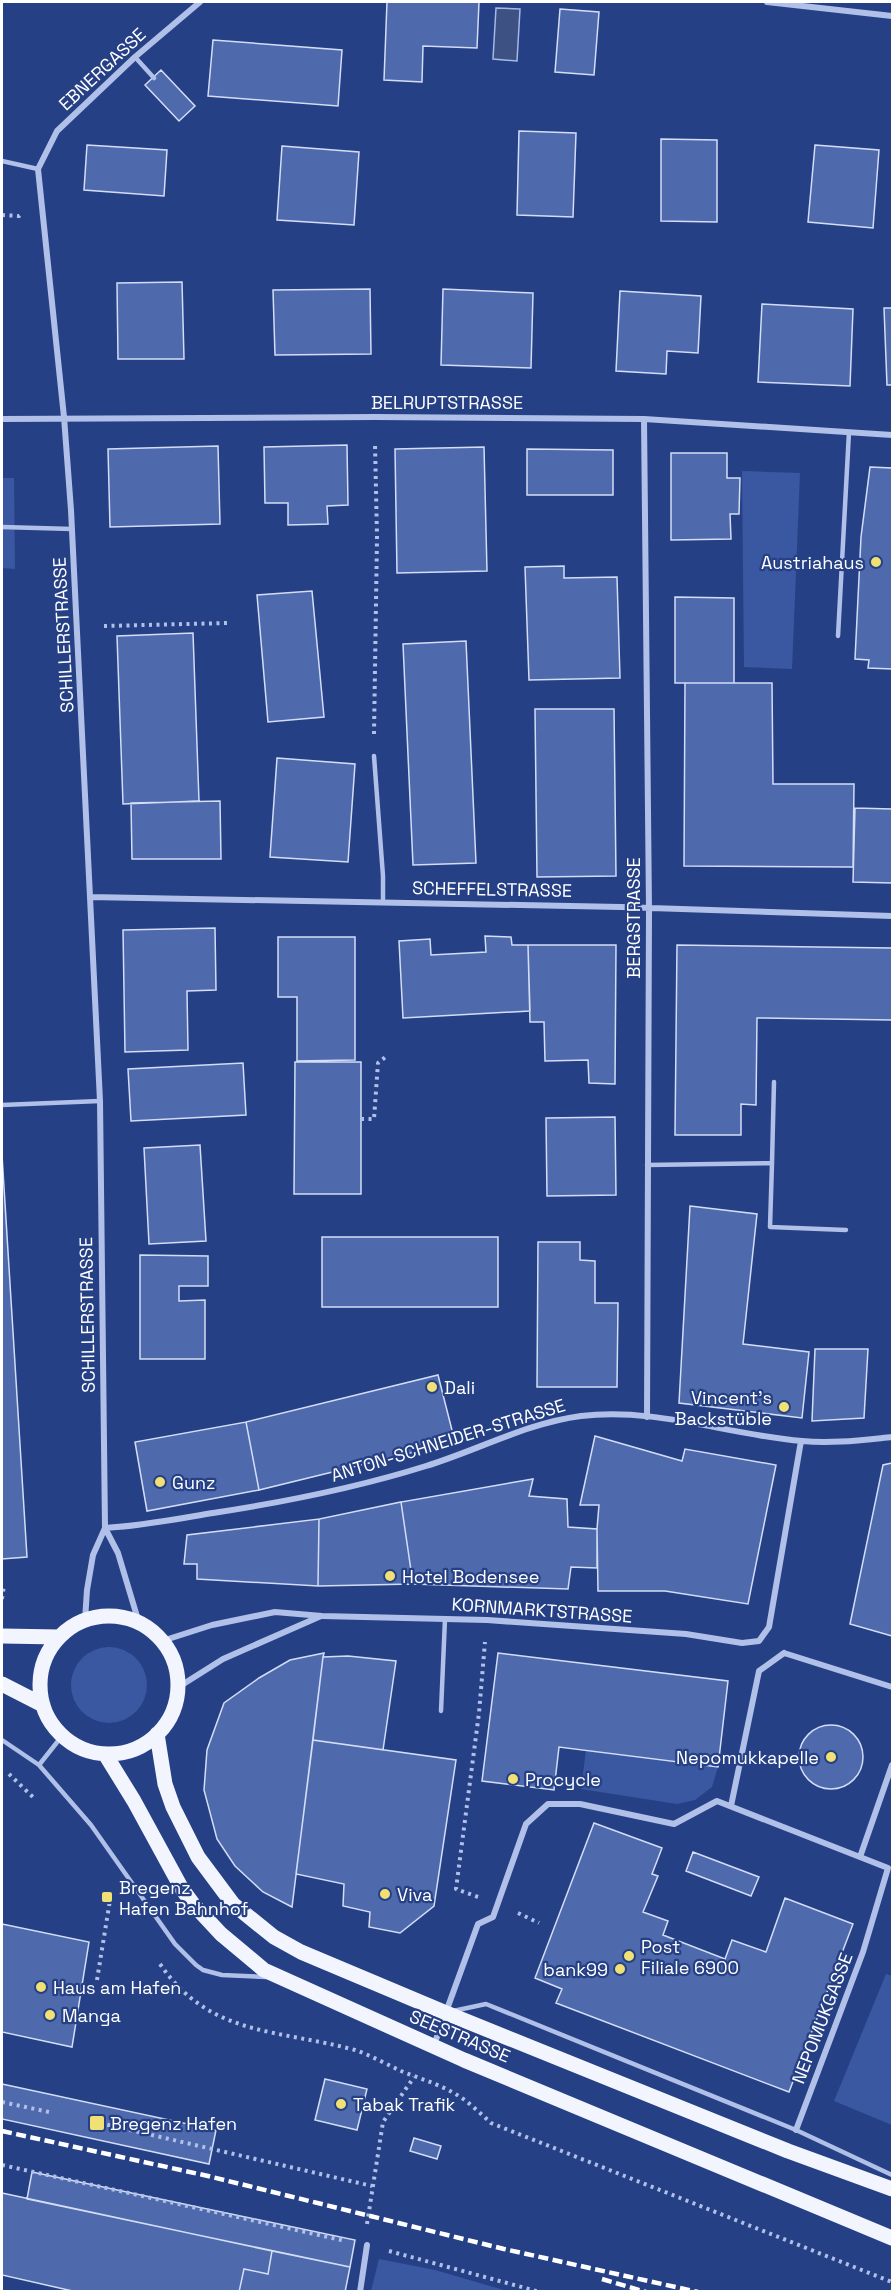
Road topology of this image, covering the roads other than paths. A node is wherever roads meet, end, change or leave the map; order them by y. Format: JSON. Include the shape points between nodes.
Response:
{"nodes":[{"id":1,"x":200,"y":2,"type":"edge"},
{"id":2,"x":767,"y":2,"type":"edge"},
{"id":3,"x":892,"y":16,"type":"edge"},
{"id":4,"x":135,"y":57,"type":"junction"},
{"id":5,"x":154,"y":78,"type":"dead end"},
{"id":6,"x":2,"y":160,"type":"edge"},
{"id":7,"x":38,"y":169,"type":"junction"},
{"id":8,"x":64,"y":417,"type":"junction"},
{"id":9,"x":644,"y":419,"type":"junction"},
{"id":10,"x":2,"y":420,"type":"edge"},
{"id":11,"x":849,"y":432,"type":"junction"},
{"id":12,"x":892,"y":435,"type":"edge"},
{"id":13,"x":2,"y":527,"type":"edge"},
{"id":14,"x":72,"y":529,"type":"junction"},
{"id":15,"x":838,"y":636,"type":"dead end"},
{"id":16,"x":374,"y":756,"type":"dead end"},
{"id":17,"x":90,"y":897,"type":"junction"},
{"id":18,"x":383,"y":902,"type":"junction"},
{"id":19,"x":649,"y":909,"type":"junction"},
{"id":20,"x":892,"y":916,"type":"edge"},
{"id":21,"x":774,"y":1082,"type":"dead end"},
{"id":22,"x":100,"y":1101,"type":"junction"},
{"id":23,"x":2,"y":1105,"type":"edge"},
{"id":24,"x":772,"y":1163,"type":"junction"},
{"id":25,"x":647,"y":1165,"type":"junction"},
{"id":26,"x":846,"y":1230,"type":"dead end"},
{"id":27,"x":647,"y":1417,"type":"junction"},
{"id":28,"x":892,"y":1437,"type":"edge"},
{"id":29,"x":801,"y":1441,"type":"junction"},
{"id":30,"x":105,"y":1528,"type":"junction"},
{"id":31,"x":322,"y":1616,"type":"junction"},
{"id":32,"x":445,"y":1618,"type":"junction"},
{"id":33,"x":85,"y":1620,"type":"junction"},
{"id":34,"x":139,"y":1623,"type":"junction"},
{"id":35,"x":2,"y":1636,"type":"edge"},
{"id":36,"x":58,"y":1637,"type":"junction"},
{"id":37,"x":162,"y":1641,"type":"junction"},
{"id":38,"x":2,"y":1684,"type":"edge"},
{"id":39,"x":892,"y":1687,"type":"edge"},
{"id":40,"x":177,"y":1688,"type":"junction"},
{"id":41,"x":43,"y":1705,"type":"junction"},
{"id":42,"x":441,"y":1711,"type":"dead end"},
{"id":43,"x":158,"y":1734,"type":"junction"},
{"id":44,"x":62,"y":1736,"type":"junction"},
{"id":45,"x":2,"y":1740,"type":"edge"},
{"id":46,"x":105,"y":1754,"type":"junction"},
{"id":47,"x":39,"y":1765,"type":"junction"},
{"id":48,"x":892,"y":1765,"type":"edge"},
{"id":49,"x":731,"y":1806,"type":"junction"},
{"id":50,"x":860,"y":1857,"type":"junction"},
{"id":51,"x":279,"y":1977,"type":"junction"},
{"id":52,"x":446,"y":2013,"type":"junction"},
{"id":53,"x":434,"y":2046,"type":"junction"},
{"id":54,"x":796,"y":2130,"type":"junction"},
{"id":55,"x":892,"y":2175,"type":"edge"},
{"id":56,"x":892,"y":2189,"type":"edge"},
{"id":57,"x":892,"y":2238,"type":"edge"},
{"id":58,"x":367,"y":2245,"type":"road end"},
{"id":59,"x":360,"y":2292,"type":"edge"}],
"edges":[{"from":1,"to":4,"type":"street","name":"EBNERGASSE"},
{"from":2,"to":3,"type":"street"},
{"from":4,"to":5,"type":"lane"},
{"from":4,"to":7,"type":"street","name":"EBNERGASSE","via":[[57,131]]},
{"from":6,"to":7,"type":"lane"},
{"from":7,"to":8,"type":"street","name":"SCHILLERSTRASSE"},
{"from":8,"to":9,"type":"street","name":"BELRUPTSTRASSE"},
{"from":8,"to":10,"type":"street","name":"BELRUPTSTRASSE"},
{"from":8,"to":14,"type":"street","name":"SCHILLERSTRASSE"},
{"from":9,"to":11,"type":"street","name":"BELRUPTSTRASSE"},
{"from":9,"to":19,"type":"street","name":"BERGSTRASSE"},
{"from":11,"to":12,"type":"street","name":"BELRUPTSTRASSE"},
{"from":11,"to":15,"type":"lane"},
{"from":13,"to":14,"type":"lane"},
{"from":14,"to":17,"type":"street","name":"SCHILLERSTRASSE"},
{"from":16,"to":18,"type":"lane"},
{"from":17,"to":18,"type":"street","name":"SCHEFFELSTRASSE"},
{"from":17,"to":22,"type":"street","name":"SCHILLERSTRASSE"},
{"from":18,"to":19,"type":"street","name":"SCHEFFELSTRASSE"},
{"from":19,"to":20,"type":"street","name":"SCHEFFELSTRASSE"},
{"from":19,"to":25,"type":"street","name":"BERGSTRASSE"},
{"from":21,"to":24,"type":"lane"},
{"from":22,"to":23,"type":"lane"},
{"from":22,"to":30,"type":"street","name":"SCHILLERSTRASSE"},
{"from":24,"to":25,"type":"lane"},
{"from":24,"to":26,"type":"lane","via":[[770,1227]]},
{"from":25,"to":27,"type":"street","name":"BERGSTRASSE"},
{"from":27,"to":29,"type":"street","name":"ANTON-SCHNEIDER-STRASSE"},
{"from":27,"to":30,"type":"street","name":"ANTON-SCHNEIDER-STRASSE","via":[[583,1416],[550,1422],[422,1467],[296,1500],[134,1527]]},
{"from":28,"to":29,"type":"street","name":"ANTON-SCHNEIDER-STRASSE"},
{"from":29,"to":32,"type":"street","name":"KORNMARKTSTRASSE","via":[[769,1628],[759,1641],[742,1643],[686,1634]]},
{"from":30,"to":33,"type":"street","name":"SCHILLERSTRASSE","via":[[93,1555]]},
{"from":30,"to":34,"type":"street","name":"SCHILLERSTRASSE","via":[[118,1552]]},
{"from":31,"to":32,"type":"street","name":"KORNMARKTSTRASSE"},
{"from":31,"to":37,"type":"street","name":"KORNMARKTSTRASSE","via":[[275,1612],[212,1625]]},
{"from":31,"to":40,"type":"street","name":"KORNMARKTSTRASSE","via":[[223,1659]]},
{"from":32,"to":42,"type":"lane"},
{"from":33,"to":34,"type":"main road","via":[[122,1617]]},
{"from":33,"to":36,"type":"main road"},
{"from":34,"to":37,"type":"main road"},
{"from":35,"to":36,"type":"main road"},
{"from":36,"to":41,"type":"main road","via":[[41,1669]]},
{"from":37,"to":40,"type":"main road","via":[[171,1655]]},
{"from":38,"to":41,"type":"main road"},
{"from":39,"to":49,"type":"street","via":[[784,1653],[759,1671]]},
{"from":40,"to":43,"type":"main road","via":[[175,1704]]},
{"from":41,"to":44,"type":"main road"},
{"from":43,"to":46,"type":"main road","via":[[133,1749]]},
{"from":43,"to":52,"type":"main road","name":"SEESTRASSE","via":[[165,1784],[173,1807],[198,1857],[233,1904],[274,1937],[302,1952]]},
{"from":44,"to":46,"type":"main road","via":[[90,1751]]},
{"from":44,"to":47,"type":"lane"},
{"from":45,"to":47,"type":"lane"},
{"from":46,"to":51,"type":"main road","name":"SEESTRASSE","via":[[193,1904],[236,1948]]},
{"from":47,"to":51,"type":"lane","via":[[91,1825],[175,1944],[196,1965],[222,1975]]},
{"from":48,"to":50,"type":"street"},
{"from":49,"to":50,"type":"street"},
{"from":49,"to":52,"type":"street","via":[[717,1801],[674,1824],[579,1804],[548,1804],[526,1824],[493,1917],[478,1924]]},
{"from":50,"to":54,"type":"street","name":"NEPOMUKGASSE","via":[[888,1868],[863,1952]]},
{"from":51,"to":53,"type":"main road","name":"SEESTRASSE"},
{"from":52,"to":53,"type":"street"},
{"from":52,"to":54,"type":"lane","via":[[486,2004]]},
{"from":52,"to":56,"type":"main road","name":"SEESTRASSE"},
{"from":53,"to":57,"type":"main road","name":"SEESTRASSE"},
{"from":54,"to":55,"type":"lane"},
{"from":58,"to":59,"type":"street"}]}
